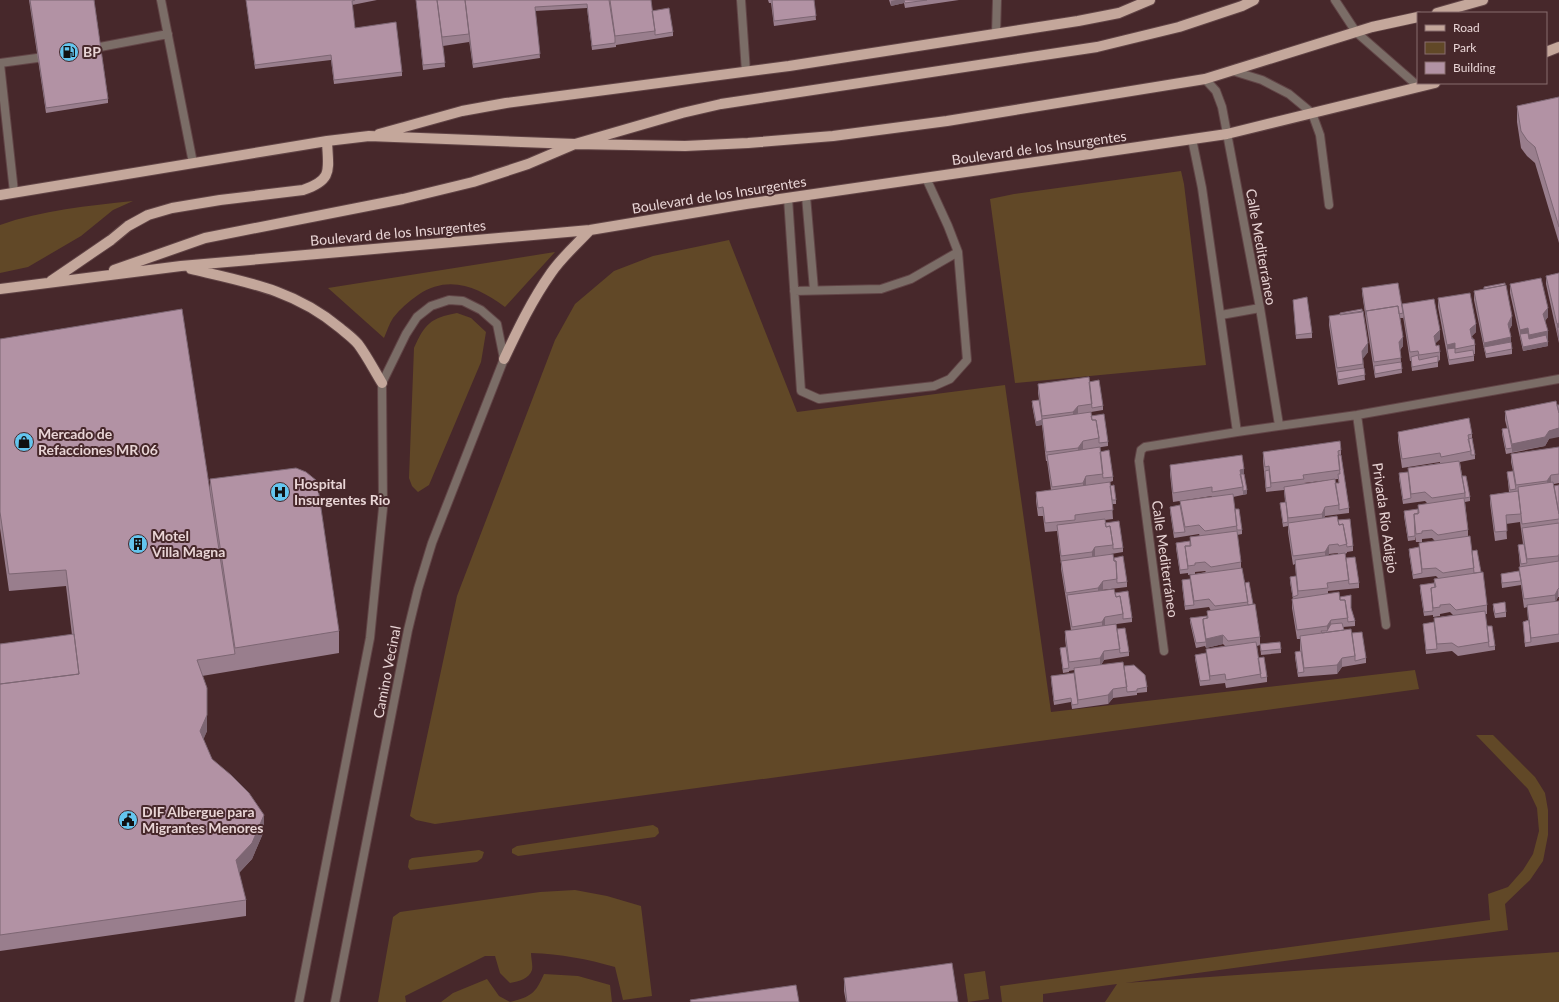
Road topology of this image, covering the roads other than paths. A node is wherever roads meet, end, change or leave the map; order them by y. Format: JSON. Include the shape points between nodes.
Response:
{"nodes":[{"id":1,"x":161,"y":0,"type":"edge"},
{"id":2,"x":741,"y":0,"type":"edge"},
{"id":3,"x":997,"y":0,"type":"edge"},
{"id":4,"x":1150,"y":0,"type":"edge"},
{"id":5,"x":1254,"y":0,"type":"edge"},
{"id":6,"x":1335,"y":0,"type":"edge"},
{"id":7,"x":1483,"y":0,"type":"edge"},
{"id":8,"x":1441,"y":12,"type":"edge"},
{"id":9,"x":1417,"y":17,"type":"edge"},
{"id":10,"x":1356,"y":32,"type":"junction"},
{"id":11,"x":168,"y":34,"type":"junction"},
{"id":12,"x":996,"y":34,"type":"junction"},
{"id":13,"x":100,"y":47,"type":"edge"},
{"id":14,"x":1559,"y":48,"type":"edge"},
{"id":15,"x":1547,"y":52,"type":"edge"},
{"id":16,"x":37,"y":58,"type":"edge"},
{"id":17,"x":0,"y":64,"type":"edge"},
{"id":18,"x":1233,"y":70,"type":"junction"},
{"id":19,"x":746,"y":72,"type":"junction"},
{"id":20,"x":1205,"y":79,"type":"junction"},
{"id":21,"x":1430,"y":84,"type":"edge"},
{"id":22,"x":1419,"y":87,"type":"junction"},
{"id":23,"x":1312,"y":113,"type":"junction"},
{"id":24,"x":1227,"y":134,"type":"junction"},
{"id":25,"x":369,"y":136,"type":"junction"},
{"id":26,"x":1192,"y":139,"type":"junction"},
{"id":27,"x":327,"y":141,"type":"junction"},
{"id":28,"x":575,"y":144,"type":"junction"},
{"id":29,"x":193,"y":163,"type":"junction"},
{"id":30,"x":926,"y":178,"type":"junction"},
{"id":31,"x":14,"y":192,"type":"junction"},
{"id":32,"x":0,"y":195,"type":"edge"},
{"id":33,"x":806,"y":196,"type":"junction"},
{"id":34,"x":788,"y":198,"type":"junction"},
{"id":35,"x":1329,"y":205,"type":"dead end"},
{"id":36,"x":590,"y":230,"type":"junction"},
{"id":37,"x":958,"y":252,"type":"junction"},
{"id":38,"x":181,"y":266,"type":"junction"},
{"id":39,"x":97,"y":276,"type":"junction"},
{"id":40,"x":50,"y":282,"type":"junction"},
{"id":41,"x":0,"y":289,"type":"edge"},
{"id":42,"x":814,"y":290,"type":"junction"},
{"id":43,"x":794,"y":291,"type":"junction"},
{"id":44,"x":1260,"y":308,"type":"junction"},
{"id":45,"x":1221,"y":315,"type":"junction"},
{"id":46,"x":504,"y":359,"type":"junction"},
{"id":47,"x":1559,"y":379,"type":"edge"},
{"id":48,"x":382,"y":383,"type":"junction"},
{"id":49,"x":1357,"y":416,"type":"junction"},
{"id":50,"x":1279,"y":426,"type":"junction"},
{"id":51,"x":1237,"y":432,"type":"junction"},
{"id":52,"x":1386,"y":625,"type":"dead end"},
{"id":53,"x":1164,"y":651,"type":"dead end"},
{"id":54,"x":299,"y":1002,"type":"edge"},
{"id":55,"x":335,"y":1002,"type":"edge"}],
"edges":[{"from":1,"to":11,"type":"street"},
{"from":2,"to":19,"type":"street"},
{"from":3,"to":12,"type":"street"},
{"from":4,"to":12,"type":"main road","via":[[1119,13]]},
{"from":5,"to":28,"type":"main road","via":[[1179,27],[1097,47],[721,104]]},
{"from":6,"to":10,"type":"street"},
{"from":7,"to":8,"type":"main road"},
{"from":9,"to":10,"type":"main road"},
{"from":10,"to":18,"type":"main road"},
{"from":10,"to":22,"type":"street"},
{"from":11,"to":13,"type":"street"},
{"from":11,"to":29,"type":"street"},
{"from":12,"to":19,"type":"main road"},
{"from":14,"to":15,"type":"main road"},
{"from":16,"to":17,"type":"street"},
{"from":17,"to":31,"type":"street"},
{"from":18,"to":20,"type":"main road"},
{"from":18,"to":23,"type":"street","via":[[1262,80],[1289,94]]},
{"from":19,"to":25,"type":"main road","via":[[506,103],[462,111]]},
{"from":20,"to":24,"type":"street","name":"Calle Mediterráneo","via":[[1216,91]]},
{"from":20,"to":28,"type":"main road","via":[[947,121],[833,136],[686,146]]},
{"from":21,"to":22,"type":"main road","name":"Boulevard de los Insurgentes"},
{"from":22,"to":23,"type":"main road","name":"Boulevard de los Insurgentes"},
{"from":23,"to":24,"type":"main road","name":"Boulevard de los Insurgentes"},
{"from":23,"to":35,"type":"street","via":[[1320,136]]},
{"from":24,"to":26,"type":"main road","name":"Boulevard de los Insurgentes"},
{"from":24,"to":44,"type":"street","name":"Calle Mediterráneo"},
{"from":25,"to":27,"type":"main road"},
{"from":25,"to":28,"type":"main road"},
{"from":26,"to":30,"type":"main road","name":"Boulevard de los Insurgentes"},
{"from":26,"to":45,"type":"street"},
{"from":27,"to":29,"type":"main road"},
{"from":27,"to":40,"type":"main road","via":[[328,172],[323,181],[313,187],[172,208],[148,215],[128,226]]},
{"from":28,"to":39,"type":"main road","via":[[528,164],[473,182],[403,200],[206,238]]},
{"from":29,"to":31,"type":"main road"},
{"from":30,"to":33,"type":"main road","name":"Boulevard de los Insurgentes"},
{"from":30,"to":37,"type":"street"},
{"from":31,"to":32,"type":"main road"},
{"from":33,"to":34,"type":"main road","name":"Boulevard de los Insurgentes"},
{"from":33,"to":42,"type":"street"},
{"from":34,"to":36,"type":"main road","name":"Boulevard de los Insurgentes"},
{"from":34,"to":43,"type":"street"},
{"from":36,"to":38,"type":"main road","name":"Boulevard de los Insurgentes"},
{"from":36,"to":46,"type":"main road","via":[[552,272],[540,290]]},
{"from":37,"to":42,"type":"street","via":[[911,279],[881,289]]},
{"from":37,"to":43,"type":"street","via":[[967,360],[950,379],[934,386],[819,399],[801,391]]},
{"from":38,"to":39,"type":"main road","name":"Boulevard de los Insurgentes"},
{"from":38,"to":48,"type":"main road","via":[[261,285],[308,305],[358,343]]},
{"from":39,"to":40,"type":"main road","name":"Boulevard de los Insurgentes"},
{"from":40,"to":41,"type":"main road","name":"Boulevard de los Insurgentes"},
{"from":42,"to":43,"type":"street"},
{"from":44,"to":45,"type":"street"},
{"from":44,"to":50,"type":"street","name":"Calle Mediterráneo"},
{"from":45,"to":51,"type":"street"},
{"from":46,"to":48,"type":"street","via":[[497,324],[482,310],[463,301],[449,300],[430,306],[417,317]]},
{"from":46,"to":55,"type":"street","name":"Camino Vecinal","via":[[432,543],[418,590]]},
{"from":47,"to":49,"type":"street","name":"Calle Mediterráneo"},
{"from":48,"to":54,"type":"street","name":"Camino Vecinal","via":[[384,508],[370,638]]},
{"from":49,"to":50,"type":"street","name":"Calle Mediterráneo"},
{"from":49,"to":52,"type":"street","name":"Privada Río Adigio"},
{"from":50,"to":51,"type":"street","name":"Calle Mediterráneo"},
{"from":51,"to":53,"type":"street","name":"Calle Mediterráneo","via":[[1145,447],[1141,450],[1139,461]]}]}
